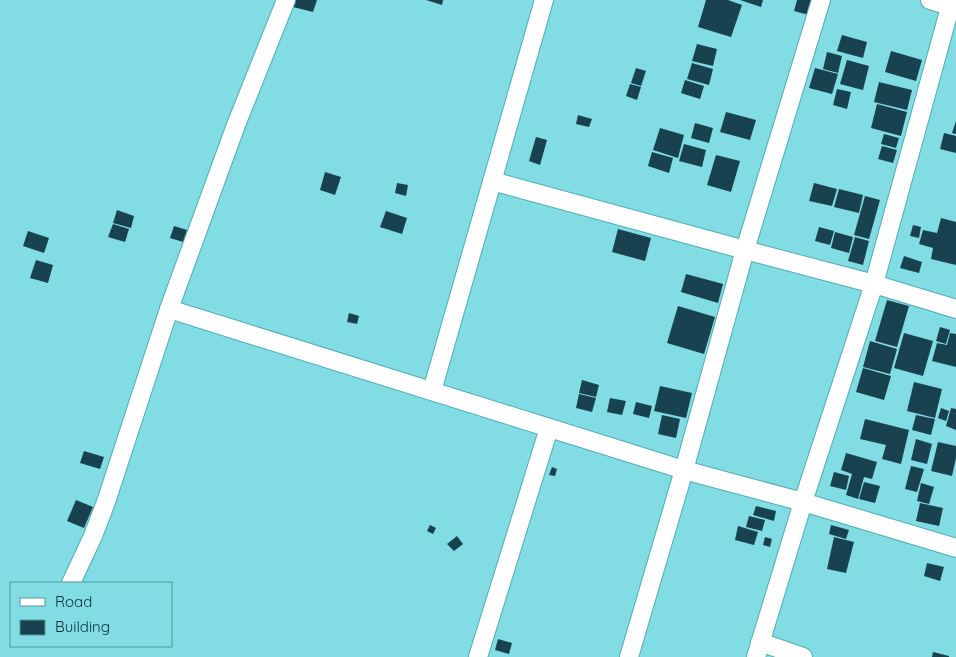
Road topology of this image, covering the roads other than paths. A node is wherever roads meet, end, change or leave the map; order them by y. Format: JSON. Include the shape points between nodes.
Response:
{"nodes":[{"id":1,"x":286,"y":0,"type":"edge"},
{"id":2,"x":544,"y":0,"type":"edge"},
{"id":3,"x":821,"y":0,"type":"edge"},
{"id":4,"x":930,"y":0,"type":"edge"},
{"id":5,"x":953,"y":4,"type":"edge"},
{"id":6,"x":492,"y":181,"type":"junction"},
{"id":7,"x":745,"y":250,"type":"junction"},
{"id":8,"x":874,"y":284,"type":"junction"},
{"id":9,"x":169,"y":309,"type":"junction"},
{"id":10,"x":956,"y":309,"type":"edge"},
{"id":11,"x":432,"y":391,"type":"junction"},
{"id":12,"x":549,"y":428,"type":"junction"},
{"id":13,"x":684,"y":470,"type":"junction"},
{"id":14,"x":802,"y":502,"type":"junction"},
{"id":15,"x":956,"y":548,"type":"edge"},
{"id":16,"x":71,"y":582,"type":"edge"},
{"id":17,"x":758,"y":650,"type":"edge"},
{"id":18,"x":478,"y":657,"type":"edge"},
{"id":19,"x":629,"y":657,"type":"edge"},
{"id":20,"x":803,"y":657,"type":"edge"}],
"edges":[{"from":1,"to":9,"type":"street"},
{"from":2,"to":6,"type":"street"},
{"from":3,"to":7,"type":"street"},
{"from":4,"to":5,"type":"street"},
{"from":5,"to":8,"type":"street"},
{"from":6,"to":7,"type":"street"},
{"from":6,"to":11,"type":"street"},
{"from":7,"to":8,"type":"street"},
{"from":7,"to":13,"type":"street"},
{"from":8,"to":10,"type":"street"},
{"from":8,"to":14,"type":"street"},
{"from":9,"to":11,"type":"street"},
{"from":9,"to":16,"type":"street","via":[[106,502]]},
{"from":11,"to":12,"type":"street"},
{"from":12,"to":13,"type":"street"},
{"from":12,"to":18,"type":"street"},
{"from":13,"to":14,"type":"street"},
{"from":13,"to":19,"type":"street"},
{"from":14,"to":15,"type":"street"},
{"from":14,"to":17,"type":"street"},
{"from":17,"to":20,"type":"street"}]}
